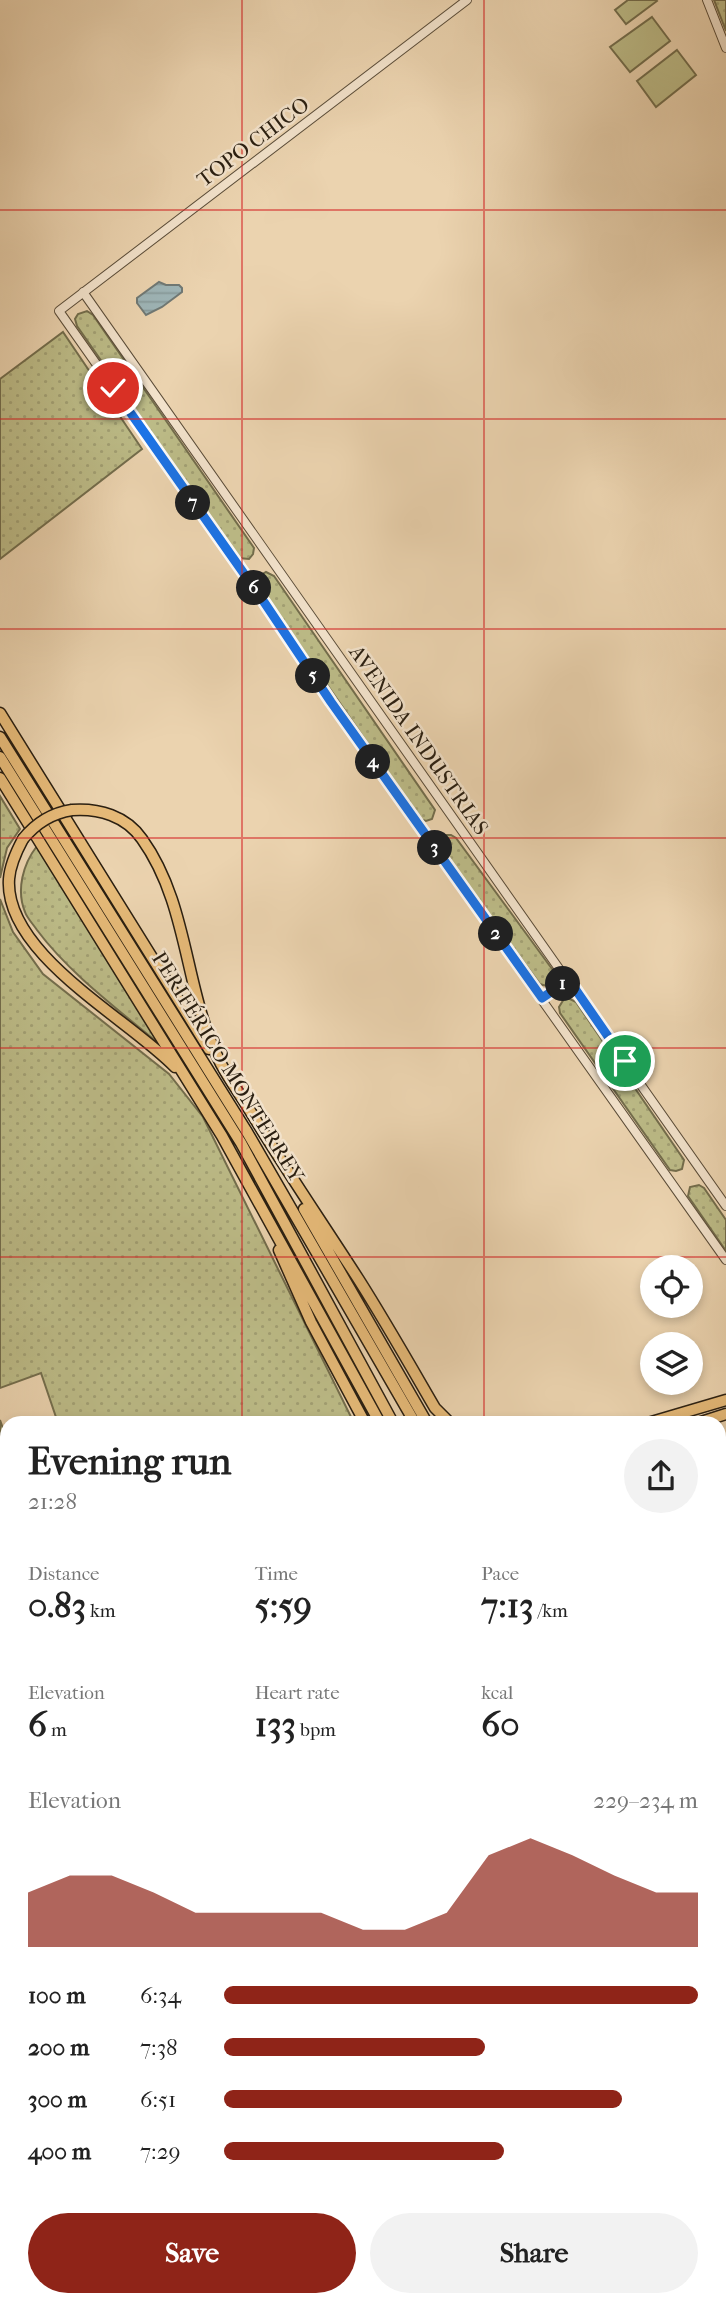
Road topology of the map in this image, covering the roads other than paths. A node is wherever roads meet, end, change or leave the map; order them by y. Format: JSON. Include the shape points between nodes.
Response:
{"nodes":[{"id":1,"x":467,"y":0,"type":"edge"},
{"id":2,"x":708,"y":0,"type":"edge"},
{"id":3,"x":726,"y":48,"type":"edge"},
{"id":4,"x":83,"y":292,"type":"junction"},
{"id":5,"x":0,"y":713,"type":"edge"},
{"id":6,"x":0,"y":737,"type":"edge"},
{"id":7,"x":0,"y":757,"type":"edge"},
{"id":8,"x":0,"y":778,"type":"edge"},
{"id":9,"x":569,"y":980,"type":"junction"},
{"id":10,"x":542,"y":998,"type":"junction"},
{"id":11,"x":221,"y":1064,"type":"junction"},
{"id":12,"x":192,"y":1088,"type":"junction"},
{"id":13,"x":272,"y":1147,"type":"junction"},
{"id":14,"x":254,"y":1193,"type":"junction"},
{"id":15,"x":726,"y":1206,"type":"edge"},
{"id":16,"x":726,"y":1260,"type":"edge"},
{"id":17,"x":726,"y":1400,"type":"edge"},
{"id":18,"x":361,"y":1416,"type":"edge"},
{"id":19,"x":376,"y":1416,"type":"edge"},
{"id":20,"x":389,"y":1416,"type":"edge"},
{"id":21,"x":411,"y":1416,"type":"edge"},
{"id":22,"x":423,"y":1416,"type":"edge"},
{"id":23,"x":443,"y":1416,"type":"edge"},
{"id":24,"x":672,"y":1416,"type":"edge"}],
"edges":[{"from":1,"to":4,"type":"street","name":"TOPO CHICO"},
{"from":2,"to":3,"type":"street"},
{"from":4,"to":9,"type":"street","name":"AVENIDA INDUSTRIAS"},
{"from":4,"to":10,"type":"street","name":"TOPO CHICO","via":[[59,311]]},
{"from":5,"to":11,"type":"highway"},
{"from":6,"to":21,"type":"highway","name":"PERIFÉRICO MONTERREY","via":[[247,1132]]},
{"from":7,"to":20,"type":"highway","name":"PERIFÉRICO MONTERREY","via":[[241,1143]]},
{"from":8,"to":12,"type":"highway"},
{"from":9,"to":10,"type":"street"},
{"from":9,"to":15,"type":"street","name":"AVENIDA INDUSTRIAS"},
{"from":10,"to":16,"type":"street"},
{"from":11,"to":12,"type":"highway","bridge":true,"via":[[204,1023],[178,918],[136,830],[102,812],[72,810],[44,820],[23,839],[10,867],[9,893],[17,916],[33,943],[64,976],[167,1059]]},
{"from":11,"to":13,"type":"highway"},
{"from":12,"to":14,"type":"highway"},
{"from":13,"to":22,"type":"highway"},
{"from":13,"to":23,"type":"highway"},
{"from":14,"to":18,"type":"highway","via":[[311,1322]]},
{"from":14,"to":19,"type":"highway"},
{"from":17,"to":24,"type":"highway"}]}
